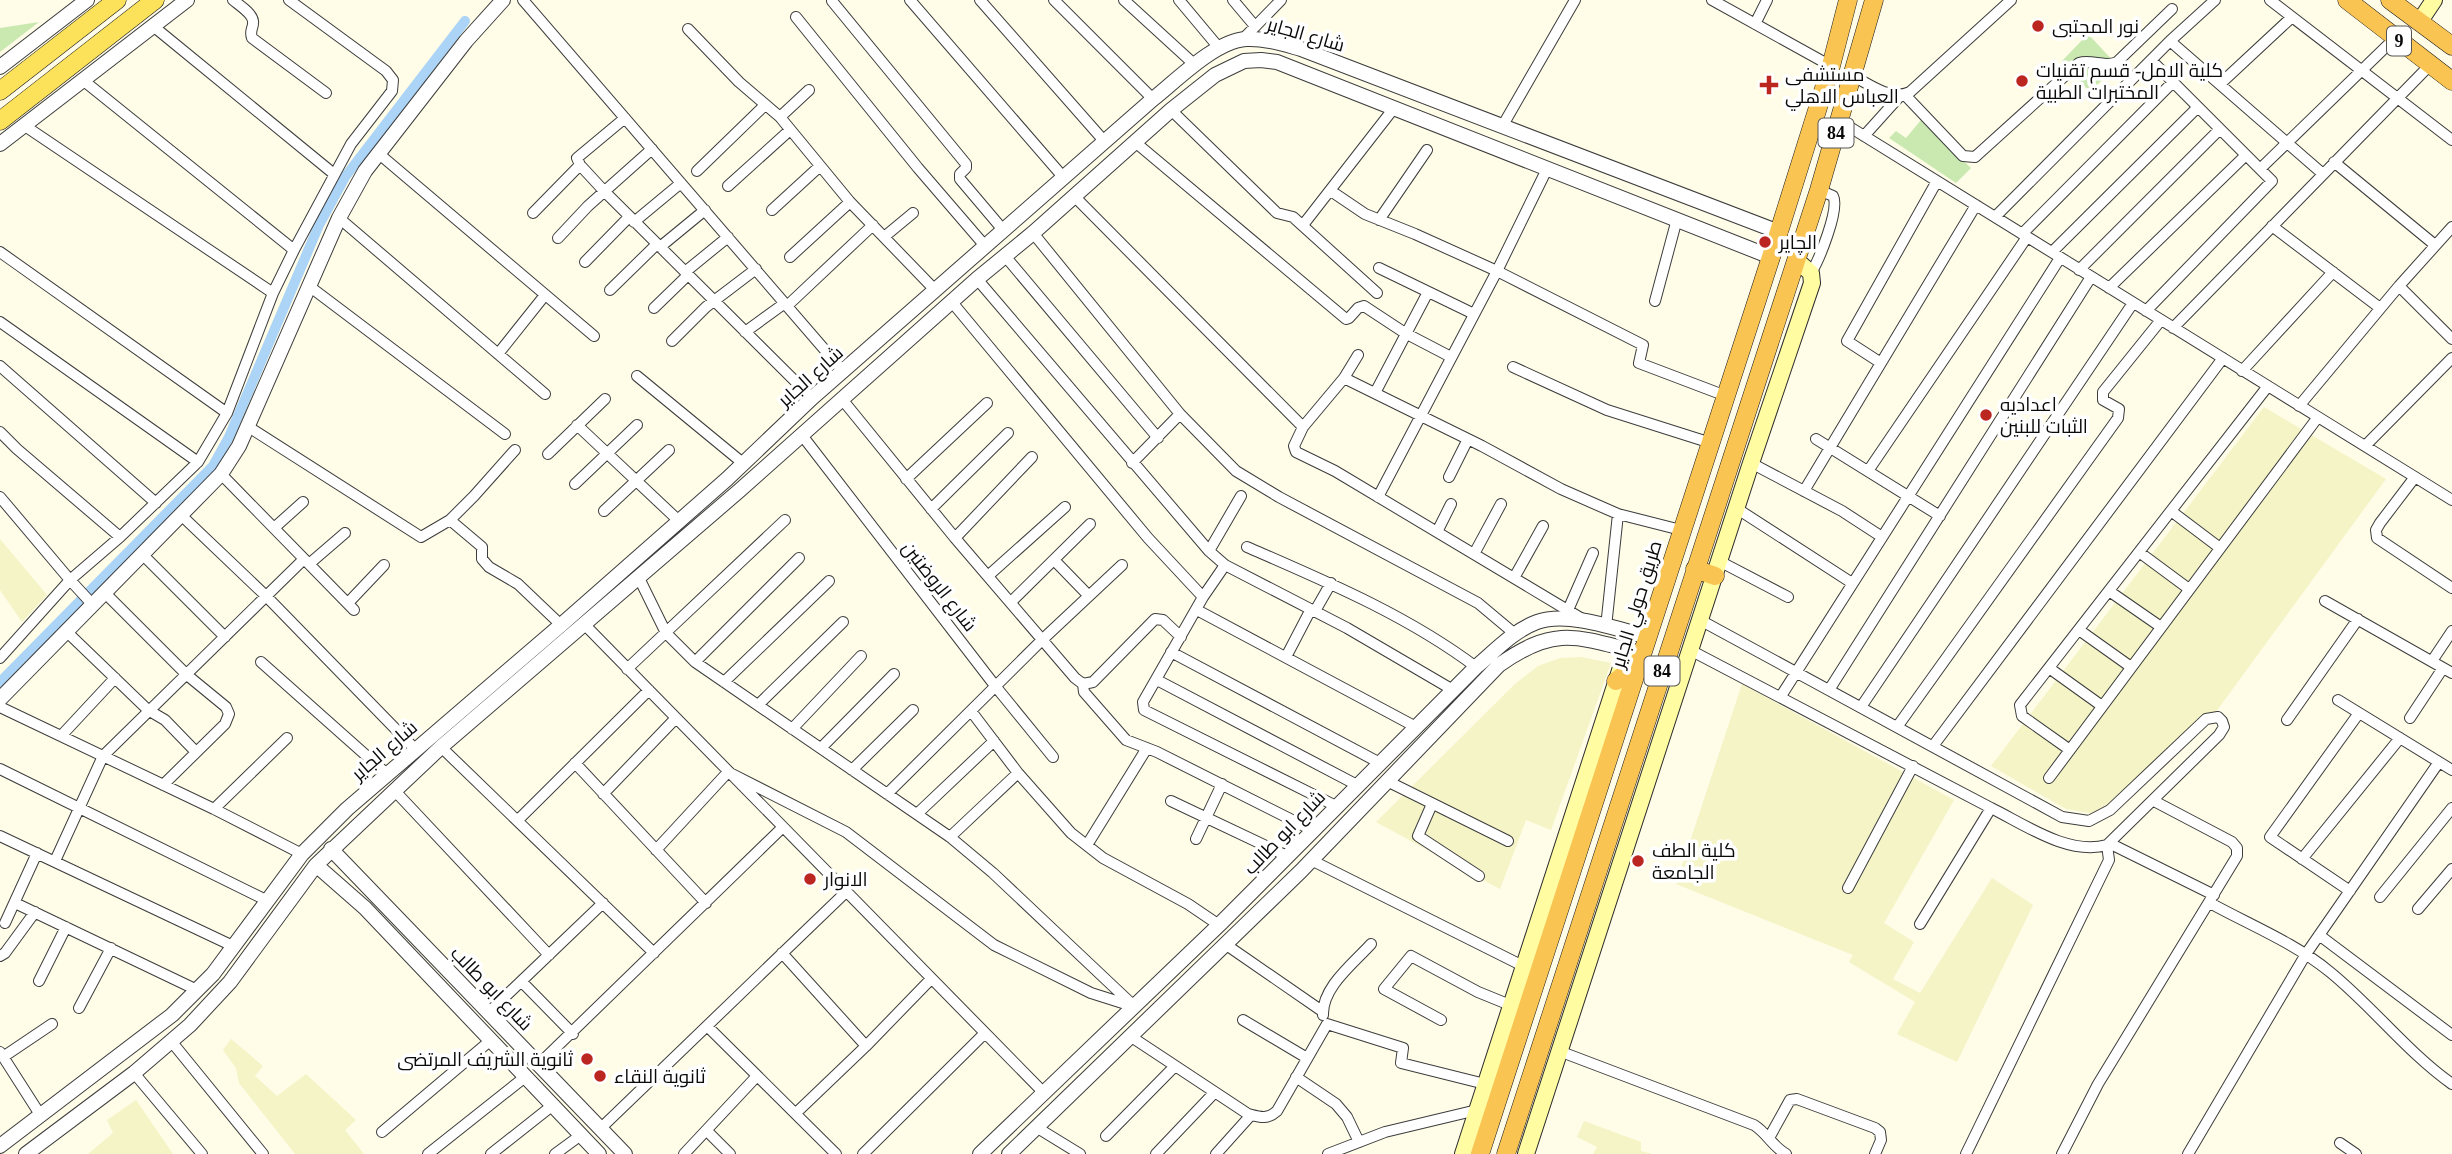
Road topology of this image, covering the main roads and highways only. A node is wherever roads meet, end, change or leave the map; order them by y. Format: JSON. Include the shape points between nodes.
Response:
{"nodes":[{"id":1,"x":117,"y":0,"type":"edge"},
{"id":2,"x":155,"y":0,"type":"edge"},
{"id":3,"x":1848,"y":0,"type":"edge"},
{"id":4,"x":1860,"y":0,"type":"edge"},
{"id":5,"x":1874,"y":0,"type":"edge"},
{"id":6,"x":1886,"y":0,"type":"edge"},
{"id":7,"x":2347,"y":0,"type":"edge"},
{"id":8,"x":2390,"y":0,"type":"edge"},
{"id":9,"x":2434,"y":0,"type":"edge"},
{"id":10,"x":2420,"y":21,"type":"junction"},
{"id":11,"x":2452,"y":46,"type":"edge"},
{"id":12,"x":1830,"y":66,"type":"junction"},
{"id":13,"x":1853,"y":76,"type":"junction"},
{"id":14,"x":2452,"y":81,"type":"edge"},
{"id":15,"x":4,"y":86,"type":"edge"},
{"id":16,"x":0,"y":121,"type":"edge"},
{"id":17,"x":1796,"y":260,"type":"junction"},
{"id":18,"x":1717,"y":568,"type":"junction"},
{"id":19,"x":1695,"y":569,"type":"junction"},
{"id":20,"x":1639,"y":651,"type":"junction"},
{"id":21,"x":1616,"y":681,"type":"joint"},
{"id":22,"x":1630,"y":772,"type":"junction"},
{"id":23,"x":1648,"y":778,"type":"junction"},
{"id":24,"x":1531,"y":970,"type":"junction"},
{"id":25,"x":1526,"y":1092,"type":"junction"},
{"id":26,"x":1544,"y":1098,"type":"junction"},
{"id":27,"x":1462,"y":1154,"type":"edge"},
{"id":28,"x":1480,"y":1154,"type":"edge"},
{"id":29,"x":1506,"y":1154,"type":"edge"},
{"id":30,"x":1526,"y":1154,"type":"edge"}],
"edges":[{"from":1,"to":15,"type":"main road"},
{"from":2,"to":16,"type":"main road"},
{"from":3,"to":12,"type":"highway"},
{"from":4,"to":12,"type":"highway","number":"84"},
{"from":5,"to":13,"type":"highway","number":"84"},
{"from":6,"to":13,"type":"highway"},
{"from":7,"to":14,"type":"highway","number":"9"},
{"from":8,"to":10,"type":"highway","number":"9"},
{"from":9,"to":10,"type":"main road"},
{"from":10,"to":11,"type":"highway","number":"9"},
{"from":12,"to":20,"type":"highway","name":"طريق حولي الجاير","number":"84","via":[[1711,443]]},
{"from":13,"to":17,"type":"highway","number":"84"},
{"from":17,"to":18,"type":"main road","via":[[1811,273],[1812,283]]},
{"from":17,"to":19,"type":"highway","number":"84"},
{"from":18,"to":19,"type":"highway"},
{"from":18,"to":23,"type":"main road"},
{"from":19,"to":22,"type":"highway","number":"84"},
{"from":20,"to":21,"type":"highway"},
{"from":20,"to":24,"type":"highway","name":"طريق حولي الجاير","number":"84"},
{"from":21,"to":24,"type":"main road"},
{"from":22,"to":23,"type":"highway"},
{"from":22,"to":25,"type":"highway","number":"84"},
{"from":23,"to":26,"type":"main road"},
{"from":24,"to":27,"type":"main road","via":[[1510,1005]]},
{"from":24,"to":28,"type":"highway","name":"طريق حولي الجاير","number":"84"},
{"from":25,"to":26,"type":"highway"},
{"from":25,"to":29,"type":"highway","number":"84"},
{"from":26,"to":30,"type":"main road"}]}
